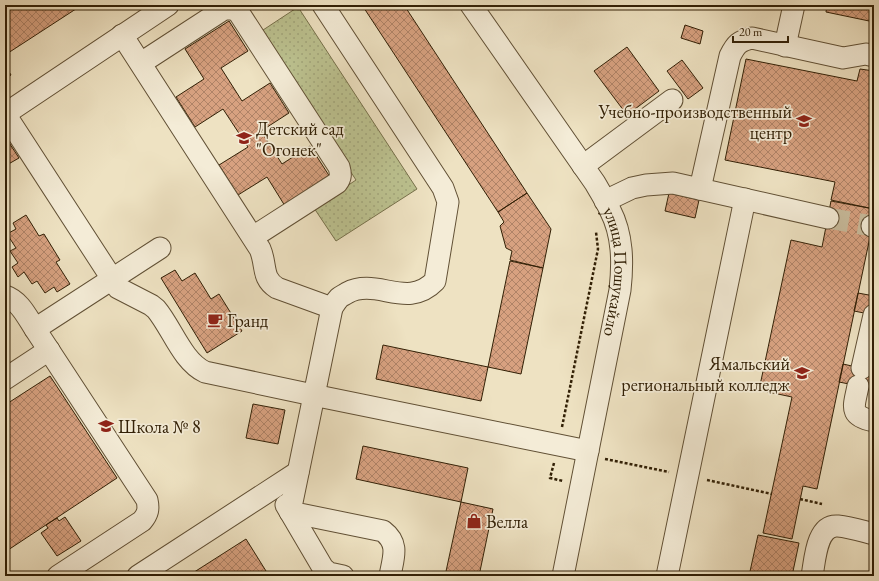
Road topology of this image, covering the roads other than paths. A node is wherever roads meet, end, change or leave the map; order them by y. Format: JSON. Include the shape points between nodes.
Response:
{"nodes":[{"id":1,"x":168,"y":5,"type":"edge"},
{"id":2,"x":323,"y":5,"type":"edge"},
{"id":3,"x":471,"y":5,"type":"edge"},
{"id":4,"x":794,"y":5,"type":"edge"},
{"id":5,"x":122,"y":35,"type":"junction"},
{"id":6,"x":785,"y":46,"type":"junction"},
{"id":7,"x":874,"y":56,"type":"edge"},
{"id":8,"x":140,"y":63,"type":"junction"},
{"id":9,"x":672,"y":100,"type":"dead end"},
{"id":10,"x":5,"y":114,"type":"edge"},
{"id":11,"x":583,"y":166,"type":"junction"},
{"id":12,"x":700,"y":189,"type":"junction"},
{"id":13,"x":745,"y":199,"type":"junction"},
{"id":14,"x":605,"y":201,"type":"junction"},
{"id":15,"x":828,"y":218,"type":"tunnel mouth"},
{"id":16,"x":253,"y":237,"type":"junction"},
{"id":17,"x":160,"y":248,"type":"dead end"},
{"id":18,"x":112,"y":279,"type":"junction"},
{"id":19,"x":5,"y":296,"type":"edge"},
{"id":20,"x":332,"y":308,"type":"junction"},
{"id":21,"x":874,"y":315,"type":"edge"},
{"id":22,"x":35,"y":329,"type":"junction"},
{"id":23,"x":49,"y":350,"type":"junction"},
{"id":24,"x":5,"y":379,"type":"edge"},
{"id":25,"x":313,"y":395,"type":"junction"},
{"id":26,"x":874,"y":422,"type":"edge"},
{"id":27,"x":596,"y":455,"type":"junction"},
{"id":28,"x":298,"y":472,"type":"junction"},
{"id":29,"x":275,"y":486,"type":"junction"},
{"id":30,"x":290,"y":512,"type":"junction"},
{"id":31,"x":874,"y":534,"type":"edge"},
{"id":32,"x":84,"y":569,"type":"edge"},
{"id":33,"x":58,"y":576,"type":"edge"},
{"id":34,"x":138,"y":576,"type":"edge"},
{"id":35,"x":343,"y":576,"type":"edge"},
{"id":36,"x":390,"y":576,"type":"edge"},
{"id":37,"x":563,"y":576,"type":"edge"},
{"id":38,"x":667,"y":576,"type":"edge"},
{"id":39,"x":812,"y":576,"type":"edge"}],
"edges":[{"from":1,"to":5,"type":"street"},
{"from":2,"to":20,"type":"street","via":[[443,188],[448,202],[435,281],[428,288],[418,293],[405,294],[368,288],[354,289],[340,297]]},
{"from":3,"to":11,"type":"street","name":"улица Пошукайло"},
{"from":4,"to":6,"type":"street"},
{"from":5,"to":8,"type":"street"},
{"from":5,"to":10,"type":"street"},
{"from":6,"to":7,"type":"street","via":[[843,58],[866,54]]},
{"from":6,"to":12,"type":"street","via":[[752,38],[743,40],[735,46],[730,56]]},
{"from":8,"to":16,"type":"street"},
{"from":8,"to":16,"type":"street","via":[[224,9],[234,9],[239,13],[341,172],[337,183]]},
{"from":9,"to":11,"type":"street"},
{"from":10,"to":18,"type":"street"},
{"from":11,"to":14,"type":"street","name":"улица Пошукайло"},
{"from":12,"to":13,"type":"street"},
{"from":12,"to":14,"type":"street","via":[[673,184],[646,185],[632,188]]},
{"from":13,"to":15,"type":"street"},
{"from":13,"to":38,"type":"street"},
{"from":14,"to":27,"type":"street","name":"улица Пошукайло","via":[[611,211],[619,238],[622,271]]},
{"from":16,"to":20,"type":"street","via":[[262,254],[265,272],[271,284]]},
{"from":17,"to":18,"type":"street"},
{"from":18,"to":22,"type":"street"},
{"from":18,"to":25,"type":"street","via":[[118,288],[156,309],[189,361],[197,368],[205,372]]},
{"from":19,"to":22,"type":"street","via":[[20,307]]},
{"from":20,"to":25,"type":"street"},
{"from":21,"to":26,"type":"street","via":[[854,405],[855,412],[860,417]]},
{"from":22,"to":23,"type":"street"},
{"from":23,"to":24,"type":"street"},
{"from":23,"to":32,"type":"street","via":[[147,500],[149,508],[142,521]]},
{"from":25,"to":27,"type":"street"},
{"from":25,"to":28,"type":"street"},
{"from":27,"to":37,"type":"street","name":"улица Пошукайло","via":[[581,485]]},
{"from":28,"to":29,"type":"street"},
{"from":28,"to":30,"type":"street"},
{"from":29,"to":30,"type":"street"},
{"from":29,"to":34,"type":"street"},
{"from":30,"to":35,"type":"street","via":[[323,568],[329,573]]},
{"from":30,"to":36,"type":"street","via":[[383,531],[389,535],[395,550]]},
{"from":31,"to":39,"type":"street","via":[[836,526],[829,527],[820,538]]},
{"from":32,"to":33,"type":"street"}]}
